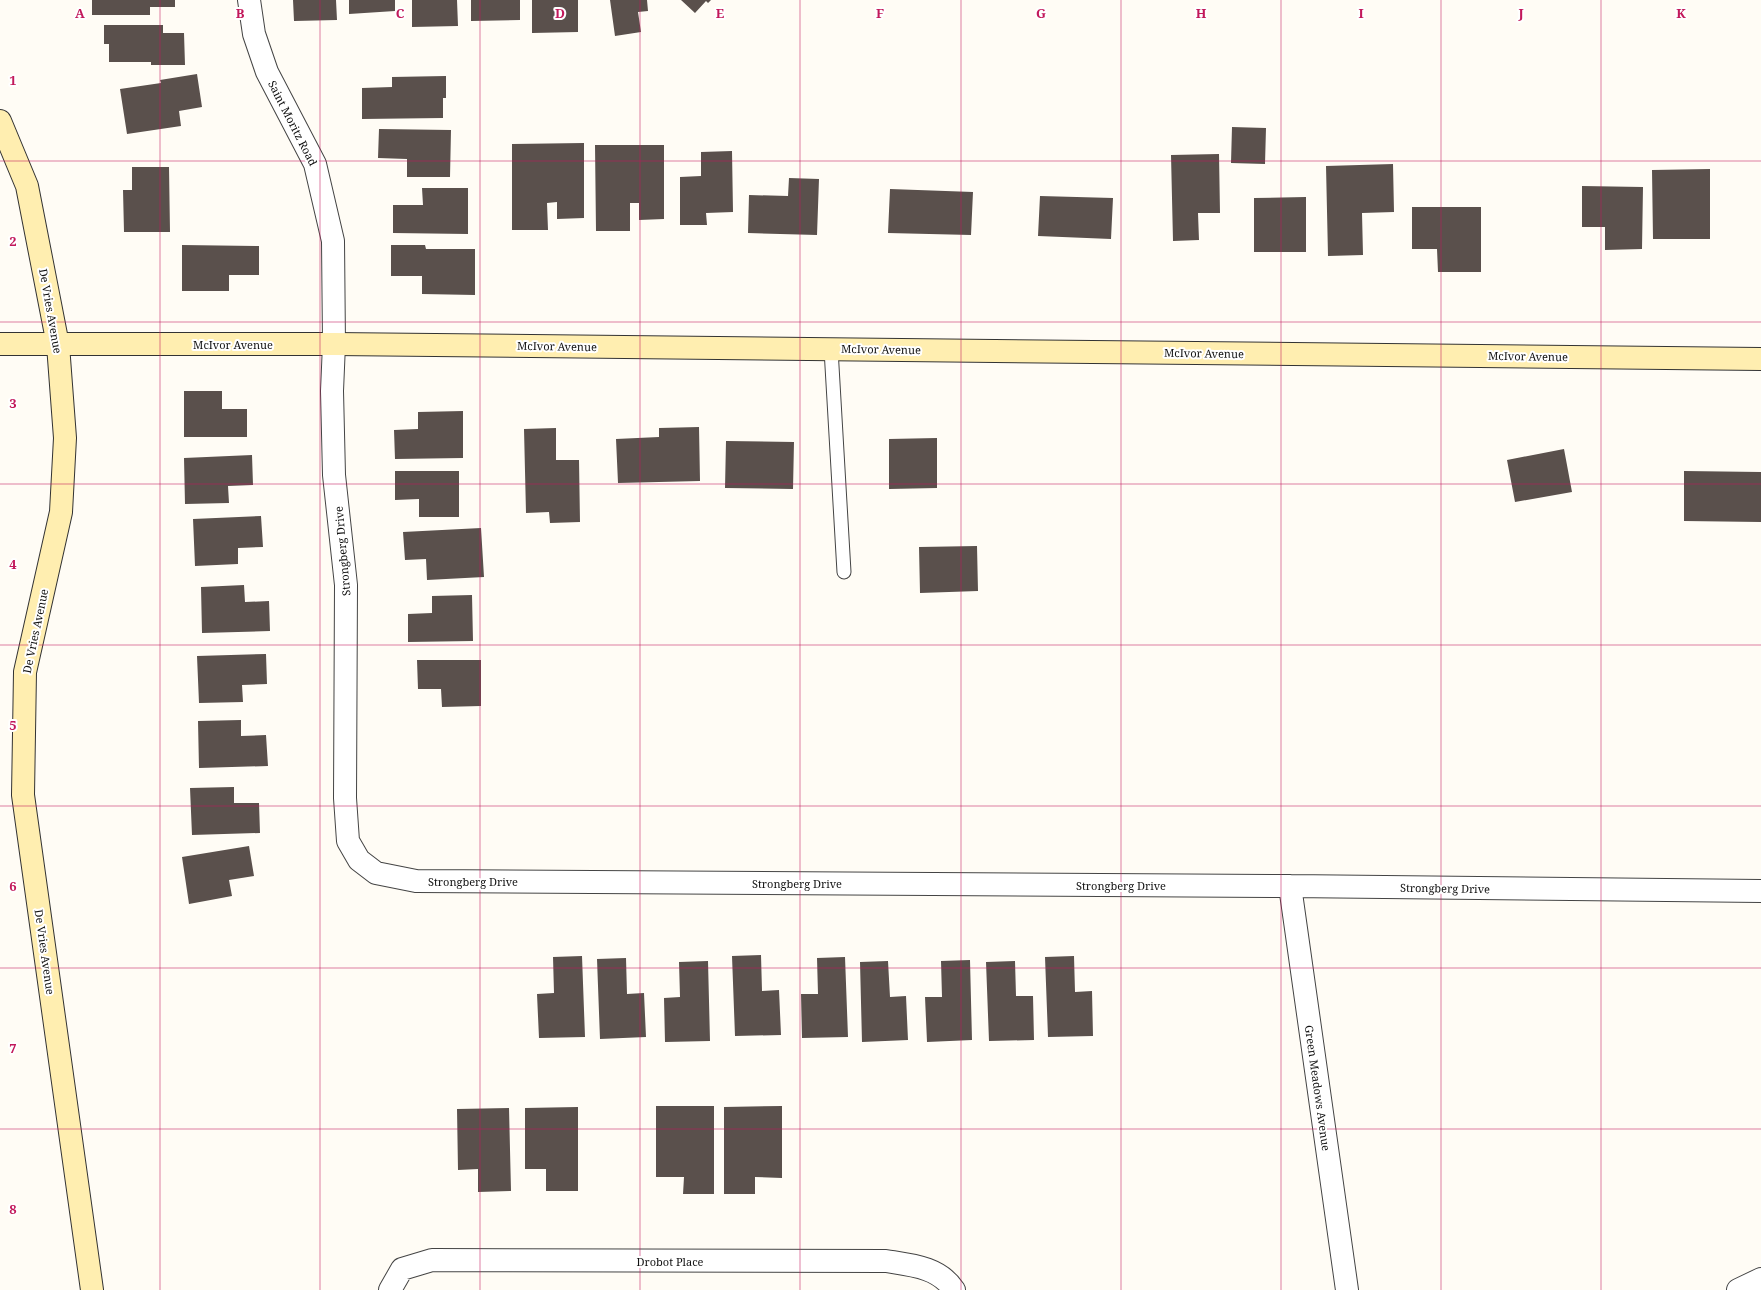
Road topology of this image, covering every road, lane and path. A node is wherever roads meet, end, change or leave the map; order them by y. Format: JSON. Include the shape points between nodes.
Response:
{"nodes":[{"id":1,"x":249,"y":0,"type":"edge"},
{"id":2,"x":0,"y":121,"type":"edge"},
{"id":3,"x":0,"y":344,"type":"edge"},
{"id":4,"x":334,"y":344,"type":"junction"},
{"id":5,"x":58,"y":345,"type":"junction"},
{"id":6,"x":831,"y":349,"type":"junction"},
{"id":7,"x":1761,"y":359,"type":"edge"},
{"id":8,"x":844,"y":572,"type":"dead end"},
{"id":9,"x":1290,"y":886,"type":"junction"},
{"id":10,"x":1761,"y":891,"type":"edge"},
{"id":11,"x":1761,"y":1279,"type":"edge"},
{"id":12,"x":92,"y":1290,"type":"edge"},
{"id":13,"x":390,"y":1290,"type":"edge"},
{"id":14,"x":954,"y":1290,"type":"edge"},
{"id":15,"x":1347,"y":1290,"type":"edge"},
{"id":16,"x":1738,"y":1290,"type":"edge"}],
"edges":[{"from":1,"to":4,"type":"street","name":"Saint Moritz Road","via":[[254,34],[267,72],[315,164],[333,241]]},
{"from":2,"to":5,"type":"street","name":"De Vries Avenue","via":[[26,186]]},
{"from":3,"to":5,"type":"street","name":"McIvor Avenue"},
{"from":4,"to":5,"type":"street","name":"McIvor Avenue"},
{"from":4,"to":6,"type":"street","name":"McIvor Avenue"},
{"from":4,"to":9,"type":"street","name":"Strongberg Drive","via":[[334,475],[346,584],[345,798],[348,841],[359,860],[376,873],[416,881]]},
{"from":5,"to":12,"type":"street","name":"De Vries Avenue","via":[[65,438],[61,512],[25,672],[23,795]]},
{"from":6,"to":7,"type":"street","name":"McIvor Avenue"},
{"from":6,"to":8,"type":"lane"},
{"from":9,"to":10,"type":"street","name":"Strongberg Drive"},
{"from":9,"to":15,"type":"street","name":"Green Meadows Avenue"},
{"from":11,"to":16,"type":"street"},
{"from":13,"to":14,"type":"street","name":"Drobot Place","via":[[402,1269],[432,1260],[886,1261],[923,1267],[948,1280]]}]}
